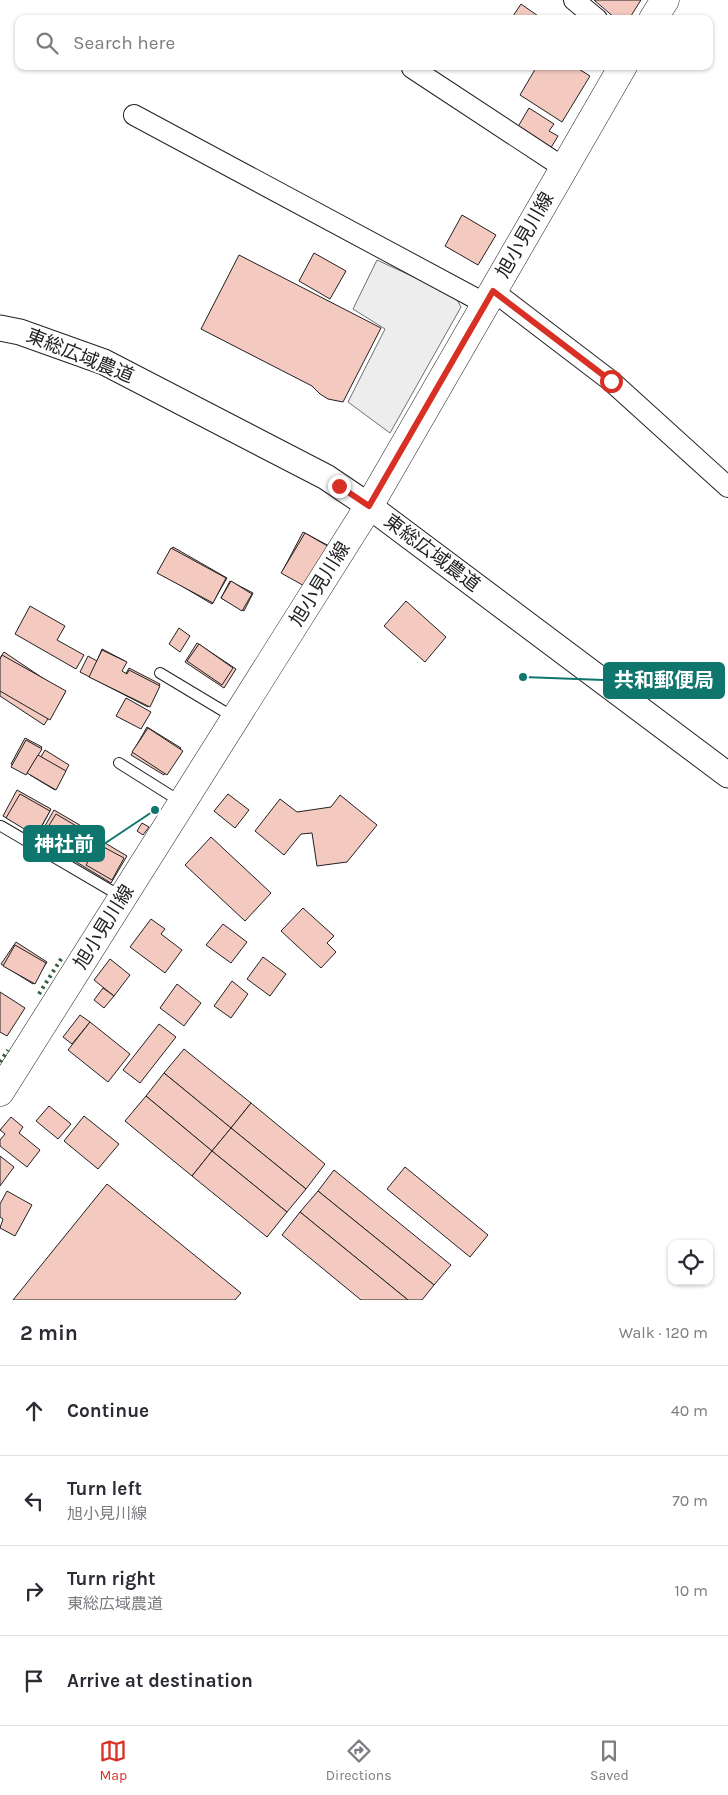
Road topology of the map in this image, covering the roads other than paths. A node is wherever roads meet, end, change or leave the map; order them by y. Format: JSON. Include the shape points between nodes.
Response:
{"nodes":[{"id":1,"x":574,"y":0,"type":"edge"},
{"id":2,"x":665,"y":0,"type":"edge"},
{"id":3,"x":592,"y":15,"type":"edge"},
{"id":4,"x":656,"y":15,"type":"edge"},
{"id":5,"x":415,"y":70,"type":"edge"},
{"id":6,"x":621,"y":70,"type":"edge"},
{"id":7,"x":134,"y":115,"type":"dead end"},
{"id":8,"x":564,"y":168,"type":"junction"},
{"id":9,"x":490,"y":297,"type":"junction"},
{"id":10,"x":0,"y":328,"type":"edge"},
{"id":11,"x":728,"y":487,"type":"edge"},
{"id":12,"x":369,"y":506,"type":"junction"},
{"id":13,"x":160,"y":673,"type":"dead end"},
{"id":14,"x":235,"y":718,"type":"junction"},
{"id":15,"x":119,"y":763,"type":"dead end"},
{"id":16,"x":728,"y":775,"type":"edge"},
{"id":17,"x":182,"y":803,"type":"junction"},
{"id":18,"x":1,"y":826,"type":"edge"},
{"id":19,"x":122,"y":898,"type":"junction"},
{"id":20,"x":0,"y":1092,"type":"edge"}],
"edges":[{"from":1,"to":3,"type":"street"},
{"from":2,"to":4,"type":"main road"},
{"from":5,"to":8,"type":"street"},
{"from":6,"to":8,"type":"main road","name":"旭小見川線"},
{"from":7,"to":9,"type":"street"},
{"from":8,"to":9,"type":"main road","name":"旭小見川線"},
{"from":9,"to":11,"type":"street","via":[[611,381]]},
{"from":9,"to":12,"type":"main road","name":"旭小見川線"},
{"from":10,"to":12,"type":"street","name":"東総広域農道","via":[[104,362],[326,477]]},
{"from":12,"to":14,"type":"main road","name":"旭小見川線"},
{"from":12,"to":16,"type":"street","name":"東総広域農道"},
{"from":13,"to":14,"type":"lane"},
{"from":14,"to":17,"type":"main road","name":"旭小見川線"},
{"from":15,"to":17,"type":"lane"},
{"from":17,"to":19,"type":"main road","name":"旭小見川線"},
{"from":18,"to":19,"type":"lane"},
{"from":19,"to":20,"type":"main road","name":"旭小見川線"}]}
